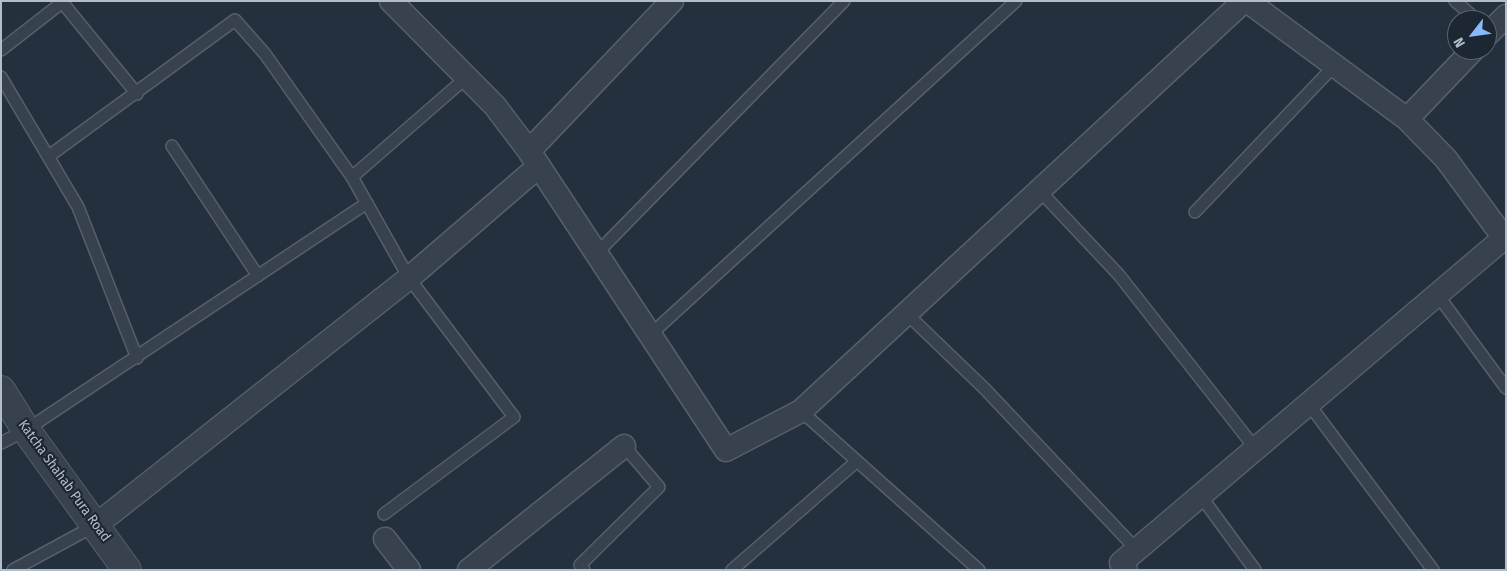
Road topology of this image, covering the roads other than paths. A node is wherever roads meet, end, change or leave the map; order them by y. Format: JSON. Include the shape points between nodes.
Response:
{"nodes":[{"id":1,"x":672,"y":1,"type":"edge"},
{"id":2,"x":844,"y":1,"type":"edge"},
{"id":3,"x":1016,"y":1,"type":"edge"},
{"id":4,"x":1245,"y":1,"type":"edge"},
{"id":5,"x":1455,"y":1,"type":"edge"},
{"id":6,"x":63,"y":2,"type":"edge"},
{"id":7,"x":392,"y":2,"type":"edge"},
{"id":8,"x":1467,"y":10,"type":"edge"},
{"id":9,"x":1,"y":50,"type":"edge"},
{"id":10,"x":1464,"y":60,"type":"edge"},
{"id":11,"x":1335,"y":65,"type":"junction"},
{"id":12,"x":1,"y":77,"type":"edge"},
{"id":13,"x":467,"y":77,"type":"junction"},
{"id":14,"x":137,"y":94,"type":"junction"},
{"id":15,"x":1407,"y":120,"type":"junction"},
{"id":16,"x":172,"y":146,"type":"dead end"},
{"id":17,"x":49,"y":156,"type":"junction"},
{"id":18,"x":534,"y":158,"type":"junction"},
{"id":19,"x":352,"y":177,"type":"junction"},
{"id":20,"x":1040,"y":191,"type":"junction"},
{"id":21,"x":367,"y":203,"type":"junction"},
{"id":22,"x":1195,"y":212,"type":"dead end"},
{"id":23,"x":1505,"y":240,"type":"edge"},
{"id":24,"x":597,"y":254,"type":"junction"},
{"id":25,"x":258,"y":276,"type":"junction"},
{"id":26,"x":409,"y":278,"type":"junction"},
{"id":27,"x":1437,"y":294,"type":"junction"},
{"id":28,"x":907,"y":314,"type":"junction"},
{"id":29,"x":650,"y":335,"type":"junction"},
{"id":30,"x":137,"y":358,"type":"junction"},
{"id":31,"x":1506,"y":388,"type":"edge"},
{"id":32,"x":1,"y":390,"type":"edge"},
{"id":33,"x":1308,"y":402,"type":"junction"},
{"id":34,"x":801,"y":411,"type":"junction"},
{"id":35,"x":26,"y":430,"type":"junction"},
{"id":36,"x":1,"y":443,"type":"edge"},
{"id":37,"x":624,"y":446,"type":"joint"},
{"id":38,"x":1255,"y":448,"type":"junction"},
{"id":39,"x":857,"y":460,"type":"junction"},
{"id":40,"x":1200,"y":495,"type":"junction"},
{"id":41,"x":384,"y":514,"type":"dead end"},
{"id":42,"x":96,"y":525,"type":"junction"},
{"id":43,"x":385,"y":539,"type":"dead end"},
{"id":44,"x":1136,"y":550,"type":"junction"},
{"id":45,"x":13,"y":570,"type":"edge"},
{"id":46,"x":127,"y":570,"type":"edge"},
{"id":47,"x":409,"y":570,"type":"edge"},
{"id":48,"x":469,"y":570,"type":"edge"},
{"id":49,"x":584,"y":570,"type":"edge"},
{"id":50,"x":732,"y":570,"type":"edge"},
{"id":51,"x":979,"y":570,"type":"edge"},
{"id":52,"x":1126,"y":570,"type":"edge"},
{"id":53,"x":1255,"y":570,"type":"edge"},
{"id":54,"x":1433,"y":570,"type":"edge"}],
"edges":[{"from":1,"to":18,"type":"street"},
{"from":2,"to":24,"type":"lane"},
{"from":3,"to":29,"type":"lane"},
{"from":4,"to":11,"type":"street"},
{"from":4,"to":20,"type":"street"},
{"from":5,"to":8,"type":"lane"},
{"from":6,"to":9,"type":"lane"},
{"from":6,"to":14,"type":"lane"},
{"from":7,"to":13,"type":"street"},
{"from":10,"to":15,"type":"street"},
{"from":11,"to":15,"type":"street"},
{"from":11,"to":22,"type":"lane"},
{"from":12,"to":17,"type":"lane"},
{"from":13,"to":18,"type":"street","via":[[495,106]]},
{"from":13,"to":19,"type":"lane"},
{"from":14,"to":17,"type":"lane"},
{"from":14,"to":19,"type":"lane","via":[[235,20],[265,54]]},
{"from":15,"to":23,"type":"street","via":[[1446,159]]},
{"from":16,"to":25,"type":"lane"},
{"from":17,"to":30,"type":"lane","via":[[78,207]]},
{"from":18,"to":24,"type":"street"},
{"from":18,"to":26,"type":"street"},
{"from":19,"to":21,"type":"lane"},
{"from":20,"to":28,"type":"street"},
{"from":20,"to":38,"type":"lane","via":[[1119,275]]},
{"from":21,"to":25,"type":"lane"},
{"from":21,"to":26,"type":"lane"},
{"from":23,"to":27,"type":"street"},
{"from":24,"to":29,"type":"street"},
{"from":25,"to":30,"type":"lane"},
{"from":26,"to":41,"type":"lane","via":[[514,417]]},
{"from":26,"to":42,"type":"street"},
{"from":27,"to":31,"type":"lane"},
{"from":27,"to":33,"type":"street"},
{"from":28,"to":34,"type":"street"},
{"from":28,"to":44,"type":"lane","via":[[985,389]]},
{"from":29,"to":34,"type":"street","via":[[726,450]]},
{"from":30,"to":35,"type":"lane"},
{"from":32,"to":35,"type":"street","name":"Katcha Shahab Pura Road"},
{"from":33,"to":38,"type":"street"},
{"from":33,"to":54,"type":"lane"},
{"from":34,"to":39,"type":"lane"},
{"from":35,"to":36,"type":"lane"},
{"from":35,"to":42,"type":"street","name":"Katcha Shahab Pura Road"},
{"from":37,"to":48,"type":"street"},
{"from":37,"to":49,"type":"lane","via":[[659,487],[580,565]]},
{"from":38,"to":40,"type":"street"},
{"from":39,"to":50,"type":"lane"},
{"from":39,"to":51,"type":"lane"},
{"from":40,"to":44,"type":"street"},
{"from":40,"to":53,"type":"lane"},
{"from":42,"to":45,"type":"lane"},
{"from":42,"to":46,"type":"street","name":"Katcha Shahab Pura Road"},
{"from":43,"to":47,"type":"street"},
{"from":44,"to":52,"type":"street","via":[[1121,563]]}]}
